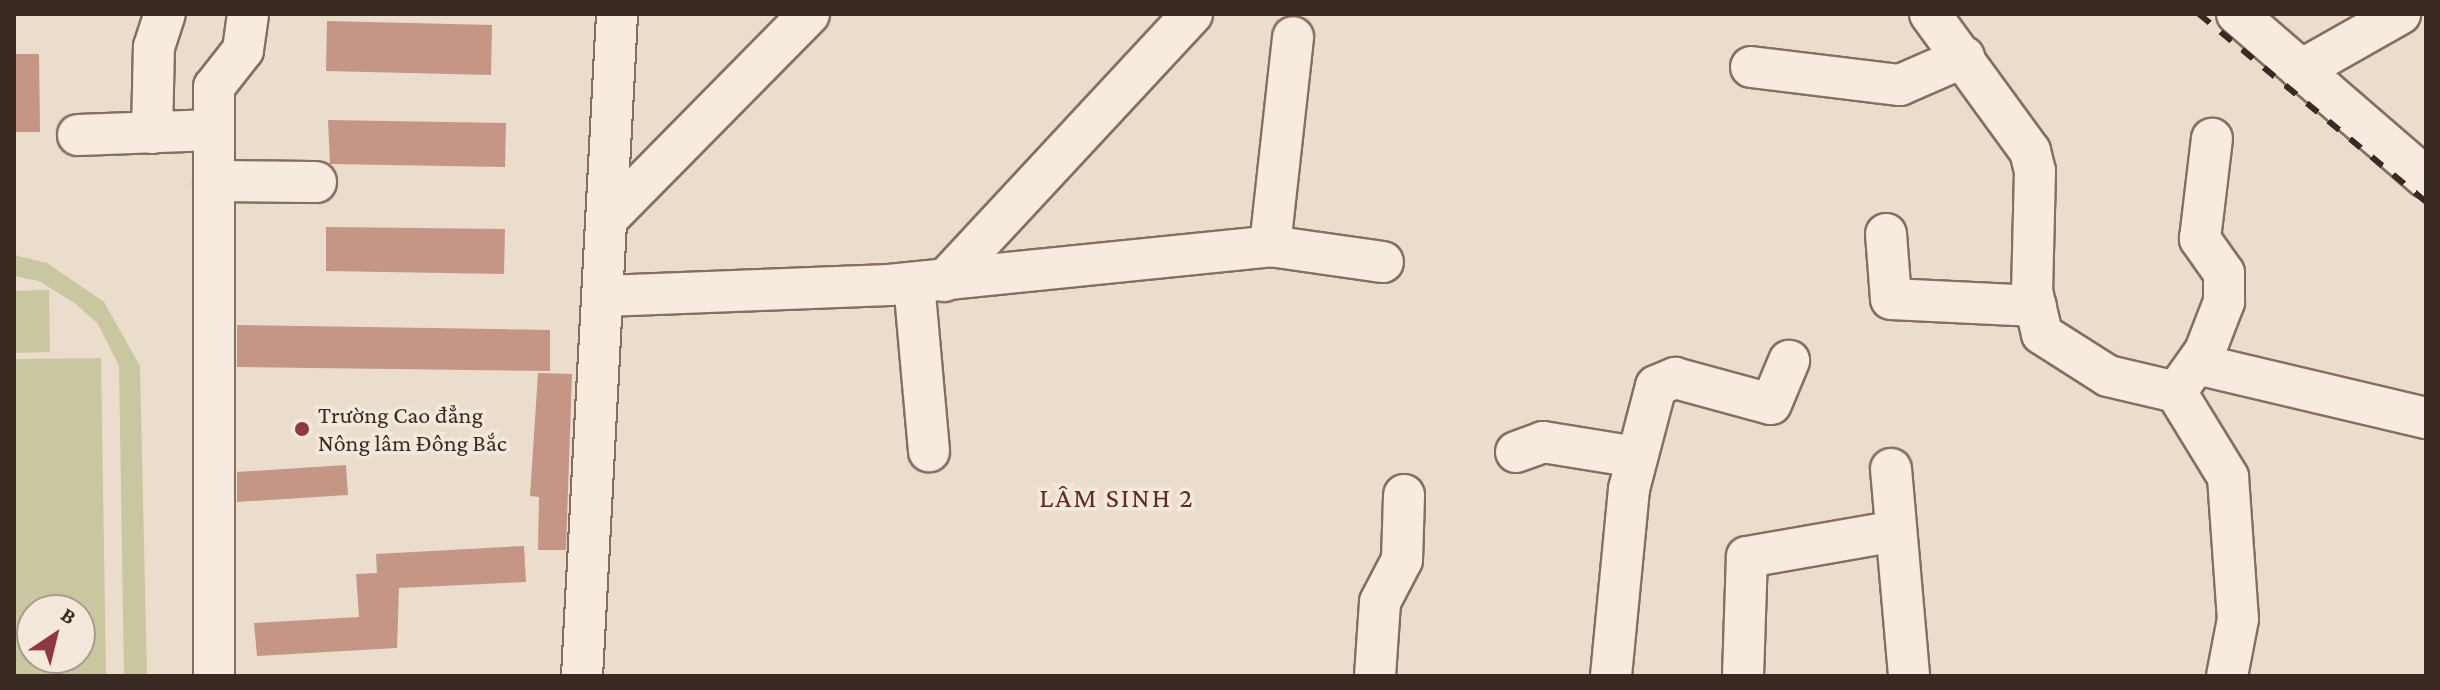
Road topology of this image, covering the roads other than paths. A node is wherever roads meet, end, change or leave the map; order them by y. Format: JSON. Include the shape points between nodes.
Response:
{"nodes":[{"id":1,"x":165,"y":14,"type":"edge"},
{"id":2,"x":248,"y":14,"type":"edge"},
{"id":3,"x":617,"y":14,"type":"edge"},
{"id":4,"x":809,"y":14,"type":"edge"},
{"id":5,"x":1192,"y":14,"type":"edge"},
{"id":6,"x":1930,"y":14,"type":"edge"},
{"id":7,"x":2237,"y":14,"type":"edge"},
{"id":8,"x":2400,"y":14,"type":"edge"},
{"id":9,"x":1293,"y":37,"type":"dead end"},
{"id":10,"x":1964,"y":57,"type":"junction"},
{"id":11,"x":1751,"y":67,"type":"dead end"},
{"id":12,"x":2301,"y":70,"type":"junction"},
{"id":13,"x":214,"y":130,"type":"junction"},
{"id":14,"x":152,"y":133,"type":"junction"},
{"id":15,"x":78,"y":135,"type":"dead end"},
{"id":16,"x":2212,"y":139,"type":"dead end"},
{"id":17,"x":2426,"y":178,"type":"edge"},
{"id":18,"x":214,"y":181,"type":"junction"},
{"id":19,"x":316,"y":182,"type":"dead end"},
{"id":20,"x":608,"y":218,"type":"junction"},
{"id":21,"x":1886,"y":234,"type":"dead end"},
{"id":22,"x":1270,"y":246,"type":"junction"},
{"id":23,"x":1383,"y":262,"type":"dead end"},
{"id":24,"x":929,"y":282,"type":"junction"},
{"id":25,"x":605,"y":296,"type":"junction"},
{"id":26,"x":2036,"y":306,"type":"junction"},
{"id":27,"x":1789,"y":361,"type":"dead end"},
{"id":28,"x":2186,"y":378,"type":"junction"},
{"id":29,"x":2426,"y":418,"type":"edge"},
{"id":30,"x":929,"y":451,"type":"dead end"},
{"id":31,"x":1516,"y":452,"type":"dead end"},
{"id":32,"x":1636,"y":457,"type":"junction"},
{"id":33,"x":1891,"y":469,"type":"dead end"},
{"id":34,"x":1404,"y":495,"type":"dead end"},
{"id":35,"x":1896,"y":531,"type":"junction"},
{"id":36,"x":214,"y":676,"type":"edge"},
{"id":37,"x":582,"y":676,"type":"edge"},
{"id":38,"x":1375,"y":676,"type":"edge"},
{"id":39,"x":1611,"y":676,"type":"edge"},
{"id":40,"x":1743,"y":676,"type":"edge"},
{"id":41,"x":1909,"y":676,"type":"edge"},
{"id":42,"x":2227,"y":676,"type":"edge"}],
"edges":[{"from":1,"to":14,"type":"street","via":[[154,47]]},
{"from":2,"to":13,"type":"street","via":[[243,50],[214,87]]},
{"from":3,"to":20,"type":"street"},
{"from":4,"to":20,"type":"street"},
{"from":5,"to":24,"type":"street"},
{"from":6,"to":10,"type":"street"},
{"from":7,"to":12,"type":"street"},
{"from":8,"to":12,"type":"street"},
{"from":9,"to":22,"type":"street"},
{"from":10,"to":11,"type":"street","via":[[1900,85]]},
{"from":10,"to":26,"type":"street","via":[[2030,151]]},
{"from":12,"to":17,"type":"street"},
{"from":13,"to":14,"type":"street"},
{"from":13,"to":18,"type":"street"},
{"from":14,"to":15,"type":"street"},
{"from":16,"to":28,"type":"street","via":[[2200,239],[2224,273],[2225,288]]},
{"from":18,"to":19,"type":"street"},
{"from":18,"to":36,"type":"street"},
{"from":20,"to":25,"type":"street"},
{"from":21,"to":26,"type":"street","via":[[1891,299]]},
{"from":22,"to":23,"type":"street"},
{"from":22,"to":24,"type":"street"},
{"from":24,"to":25,"type":"street"},
{"from":24,"to":30,"type":"street"},
{"from":25,"to":37,"type":"street"},
{"from":26,"to":28,"type":"street","via":[[2042,334],[2090,367]]},
{"from":27,"to":32,"type":"street","via":[[1771,404],[1664,380],[1650,400]]},
{"from":28,"to":29,"type":"street"},
{"from":28,"to":42,"type":"street","via":[[2232,492],[2238,619]]},
{"from":31,"to":32,"type":"street","via":[[1543,442]]},
{"from":32,"to":39,"type":"street"},
{"from":33,"to":35,"type":"street"},
{"from":34,"to":38,"type":"street","via":[[1402,560],[1380,602]]},
{"from":35,"to":40,"type":"street","via":[[1747,557]]},
{"from":35,"to":41,"type":"street"}]}
